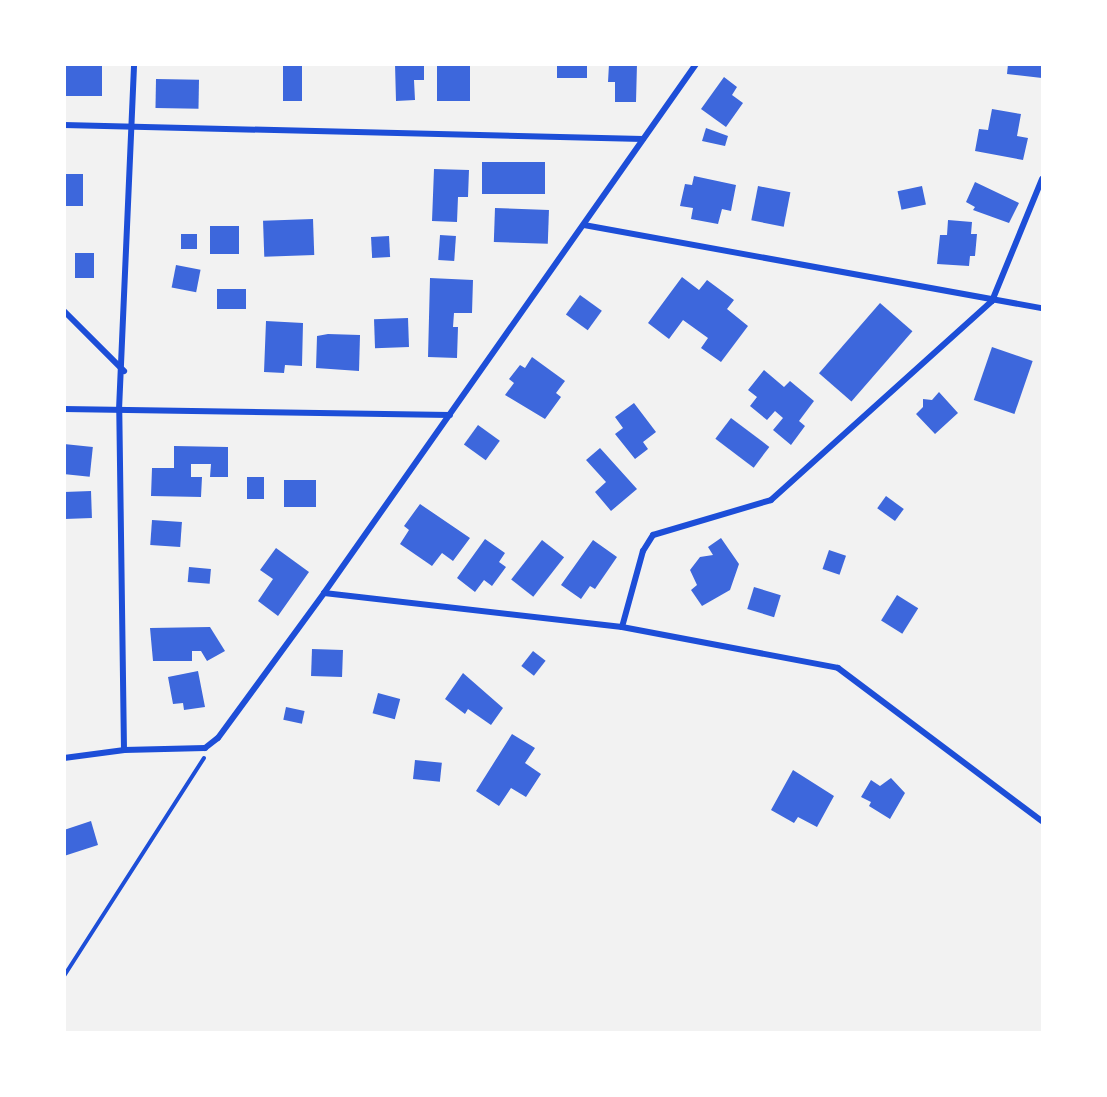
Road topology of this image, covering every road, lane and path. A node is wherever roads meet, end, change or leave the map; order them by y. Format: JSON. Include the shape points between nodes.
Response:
{"nodes":[{"id":1,"x":134,"y":64,"type":"edge"},
{"id":2,"x":696,"y":64,"type":"edge"},
{"id":3,"x":64,"y":125,"type":"edge"},
{"id":4,"x":133,"y":127,"type":"junction"},
{"id":5,"x":643,"y":139,"type":"junction"},
{"id":6,"x":1042,"y":179,"type":"edge"},
{"id":7,"x":584,"y":225,"type":"junction"},
{"id":8,"x":992,"y":301,"type":"junction"},
{"id":9,"x":1042,"y":308,"type":"edge"},
{"id":10,"x":64,"y":311,"type":"edge"},
{"id":11,"x":123,"y":371,"type":"junction"},
{"id":12,"x":64,"y":409,"type":"edge"},
{"id":13,"x":119,"y":410,"type":"junction"},
{"id":14,"x":450,"y":415,"type":"junction"},
{"id":15,"x":324,"y":594,"type":"junction"},
{"id":16,"x":622,"y":627,"type":"junction"},
{"id":17,"x":218,"y":738,"type":"junction"},
{"id":18,"x":124,"y":750,"type":"junction"},
{"id":19,"x":64,"y":758,"type":"edge"},
{"id":20,"x":1042,"y":821,"type":"edge"},
{"id":21,"x":64,"y":976,"type":"edge"}],
"edges":[{"from":1,"to":4,"type":"street"},
{"from":2,"to":5,"type":"street"},
{"from":3,"to":4,"type":"street"},
{"from":4,"to":5,"type":"street"},
{"from":4,"to":11,"type":"street"},
{"from":5,"to":7,"type":"street"},
{"from":6,"to":8,"type":"street"},
{"from":7,"to":8,"type":"street"},
{"from":7,"to":14,"type":"street"},
{"from":8,"to":9,"type":"street"},
{"from":8,"to":16,"type":"street","via":[[771,500],[653,535],[643,551]]},
{"from":10,"to":11,"type":"street"},
{"from":11,"to":13,"type":"street"},
{"from":12,"to":13,"type":"street"},
{"from":13,"to":14,"type":"street"},
{"from":13,"to":18,"type":"street"},
{"from":14,"to":15,"type":"street"},
{"from":15,"to":16,"type":"street"},
{"from":15,"to":17,"type":"street"},
{"from":16,"to":20,"type":"street","via":[[838,668]]},
{"from":17,"to":18,"type":"street","via":[[205,748]]},
{"from":17,"to":21,"type":"path"},
{"from":18,"to":19,"type":"street"}]}
